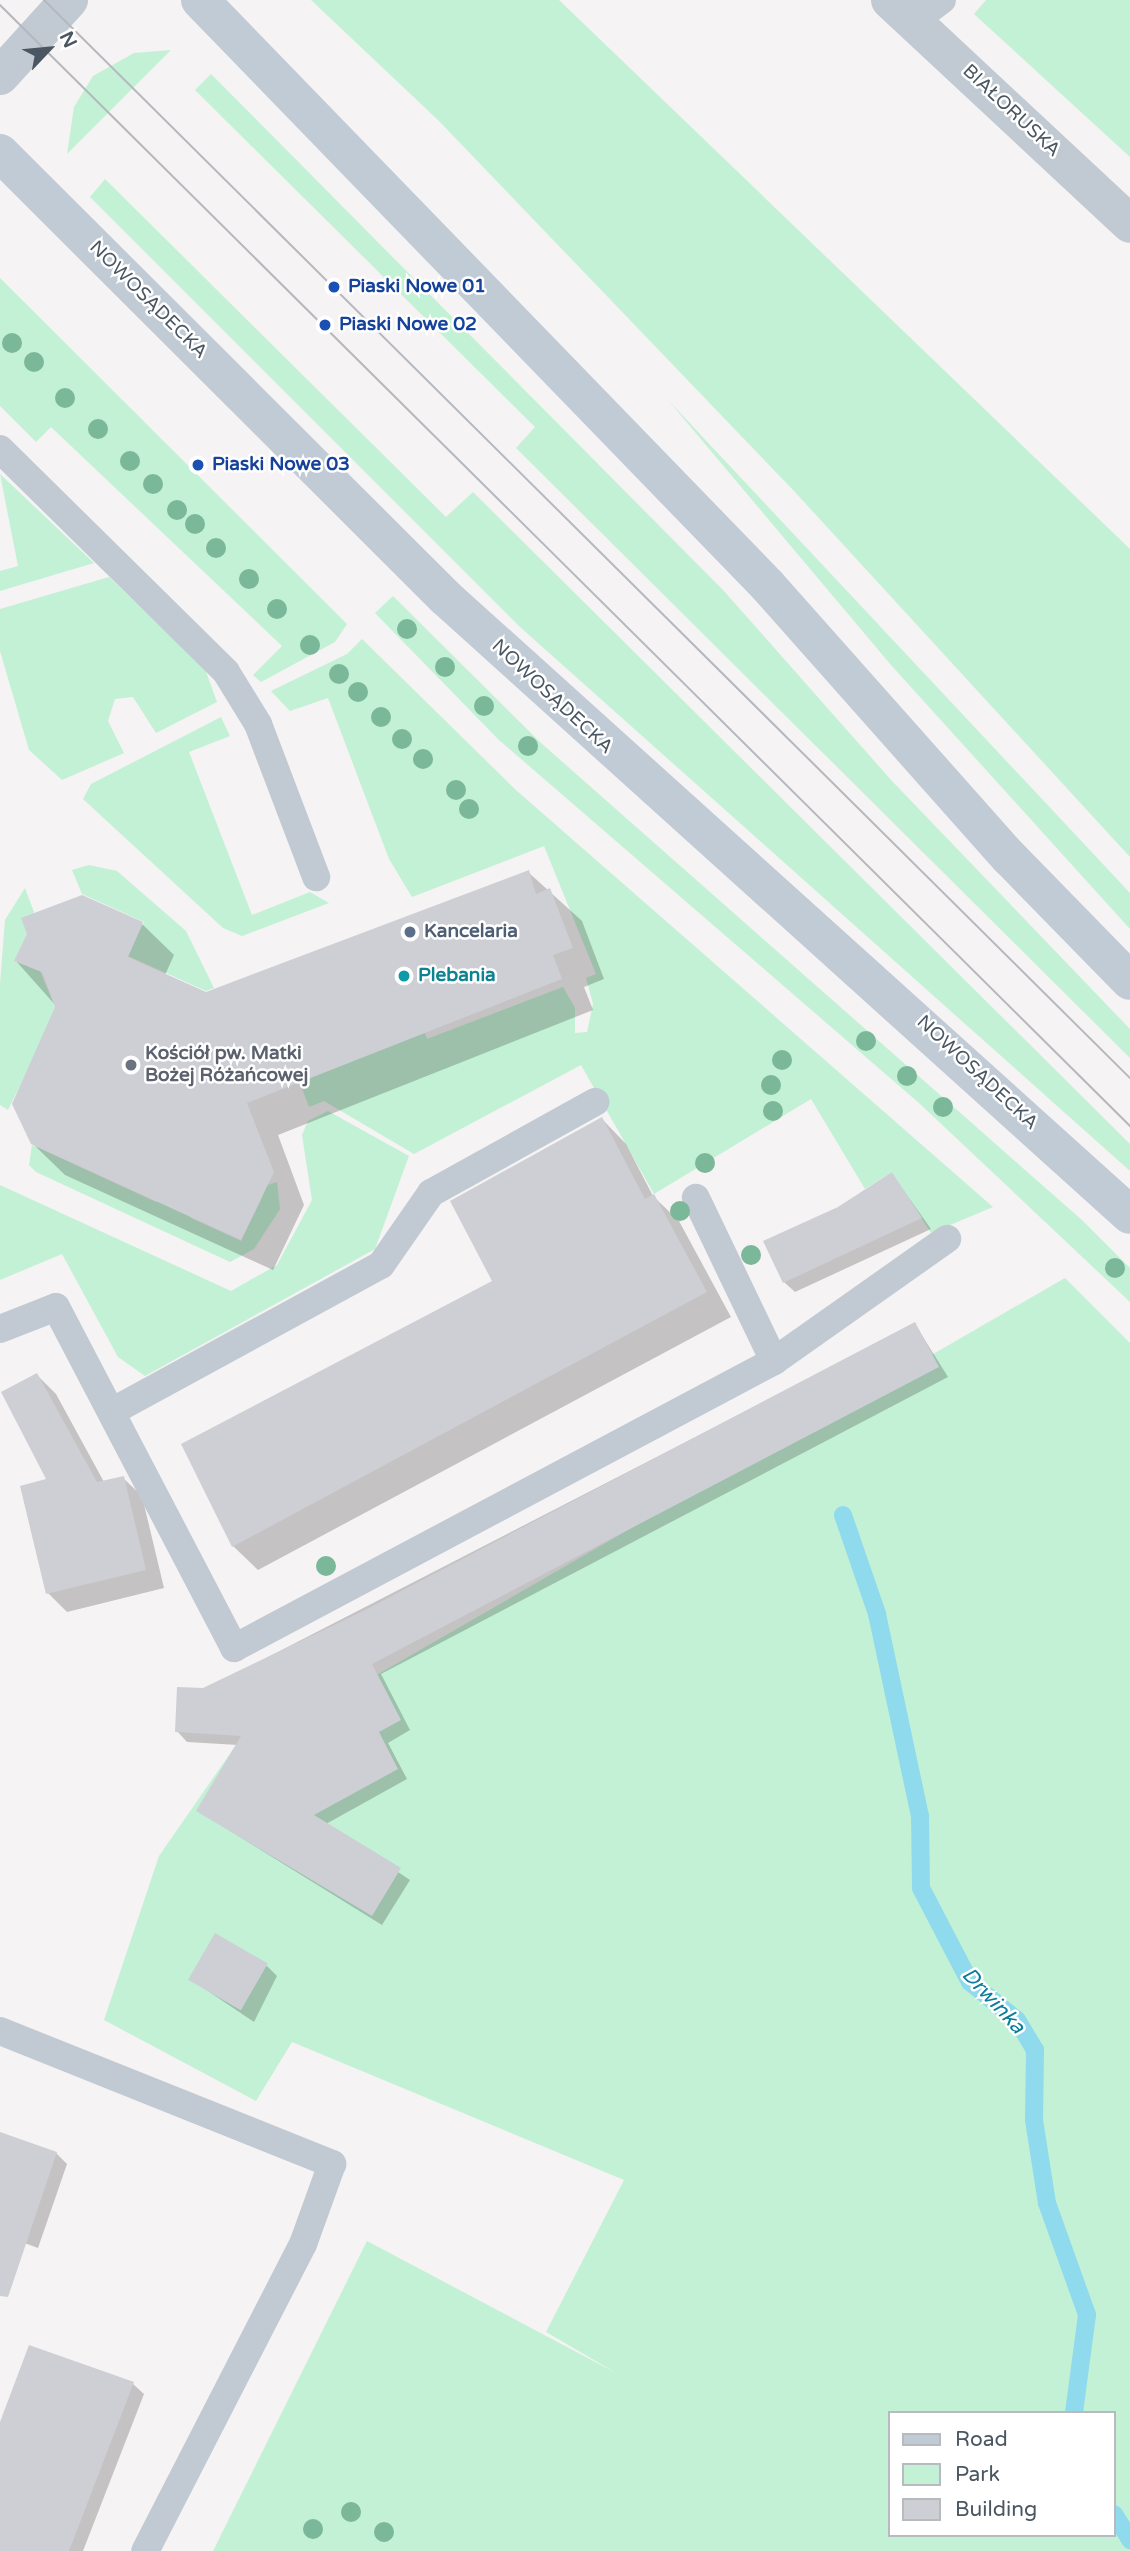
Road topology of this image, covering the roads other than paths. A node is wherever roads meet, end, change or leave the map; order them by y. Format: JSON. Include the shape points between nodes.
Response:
{"nodes":[{"id":1,"x":69,"y":0,"type":"edge"},
{"id":2,"x":200,"y":0,"type":"edge"},
{"id":3,"x":915,"y":7,"type":"edge"},
{"id":4,"x":0,"y":76,"type":"edge"},
{"id":5,"x":0,"y":153,"type":"edge"},
{"id":6,"x":1130,"y":224,"type":"edge"},
{"id":7,"x":0,"y":449,"type":"edge"},
{"id":8,"x":316,"y":877,"type":"dead end"},
{"id":9,"x":1130,"y":981,"type":"edge"},
{"id":10,"x":595,"y":1102,"type":"dead end"},
{"id":11,"x":696,"y":1198,"type":"dead end"},
{"id":12,"x":1130,"y":1214,"type":"edge"},
{"id":13,"x":947,"y":1239,"type":"dead end"},
{"id":14,"x":0,"y":1329,"type":"edge"},
{"id":15,"x":775,"y":1360,"type":"junction"},
{"id":16,"x":113,"y":1411,"type":"junction"},
{"id":17,"x":0,"y":2031,"type":"edge"},
{"id":18,"x":145,"y":2551,"type":"edge"}],
"edges":[{"from":1,"to":4,"type":"street"},
{"from":2,"to":9,"type":"main road","via":[[749,565]]},
{"from":3,"to":6,"type":"street","name":"BIAŁORUSKA"},
{"from":5,"to":12,"type":"main road","name":"NOWOSĄDECKA","via":[[446,598]]},
{"from":7,"to":8,"type":"lane","via":[[233,681],[258,724]]},
{"from":10,"to":16,"type":"lane","via":[[430,1193],[381,1265]]},
{"from":11,"to":15,"type":"lane"},
{"from":13,"to":15,"type":"lane"},
{"from":14,"to":16,"type":"lane","via":[[56,1307]]},
{"from":15,"to":16,"type":"lane","via":[[234,1648]]},
{"from":17,"to":18,"type":"lane","via":[[332,2164],[303,2244]]}]}
